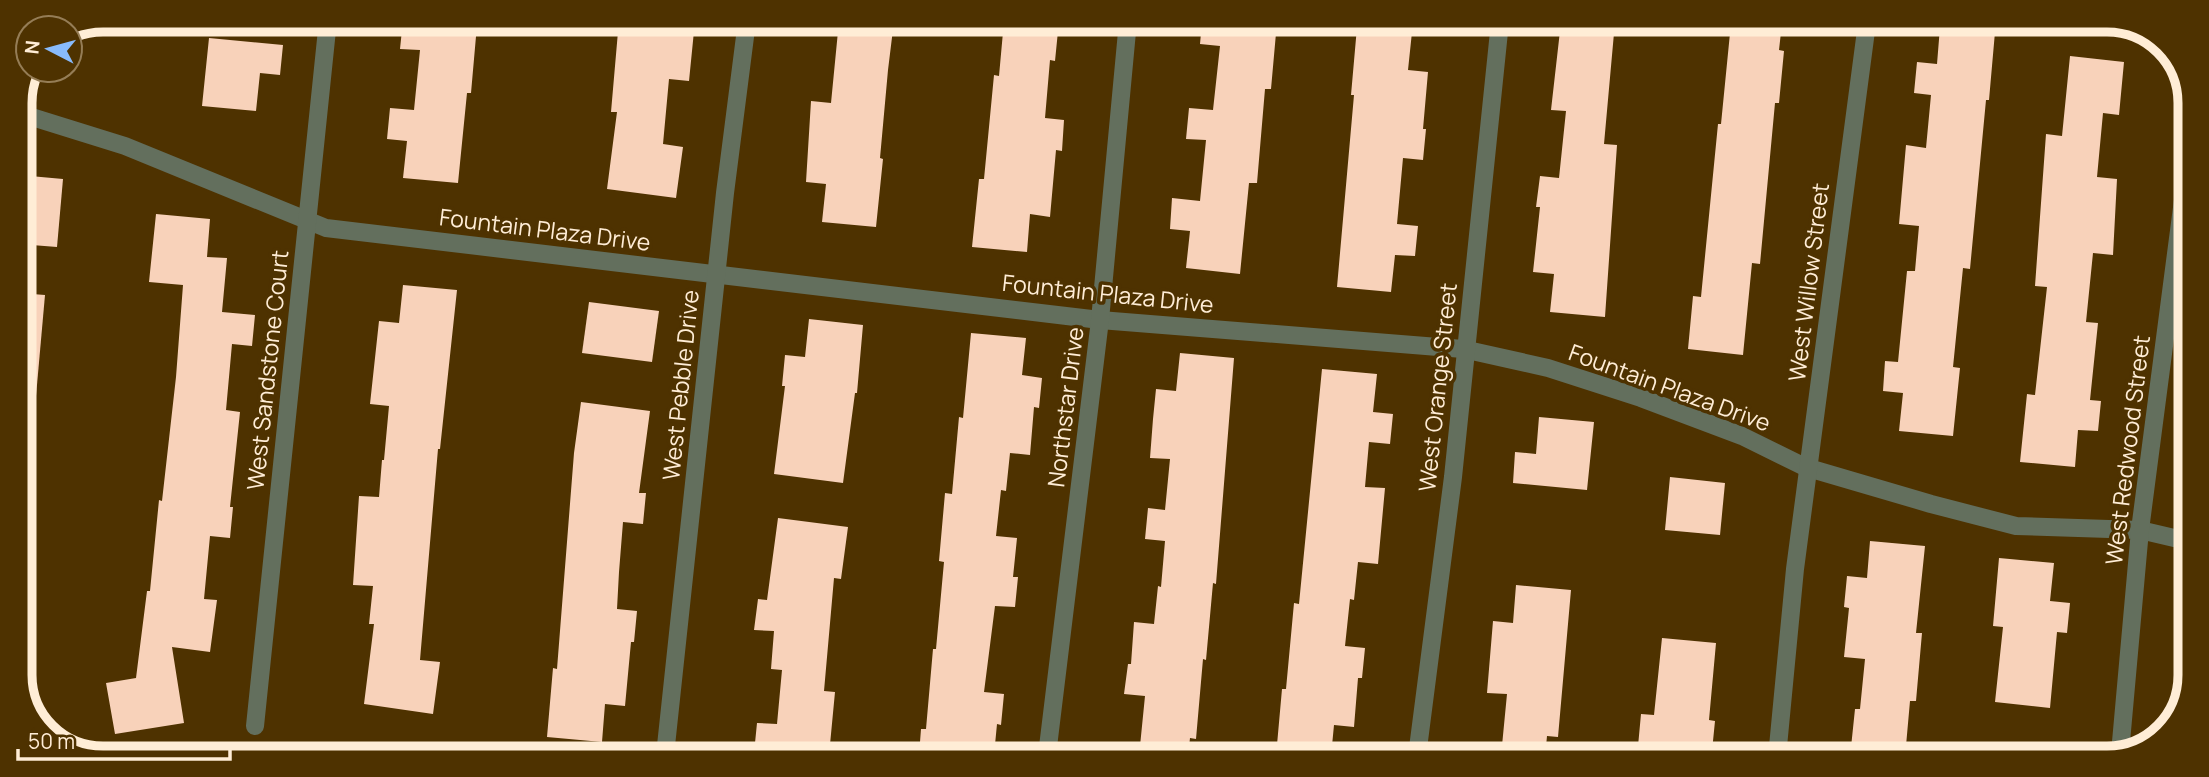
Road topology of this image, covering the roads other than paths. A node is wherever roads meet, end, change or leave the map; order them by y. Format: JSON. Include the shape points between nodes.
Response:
{"nodes":[{"id":1,"x":327,"y":32,"type":"edge"},
{"id":2,"x":746,"y":32,"type":"edge"},
{"id":3,"x":1127,"y":32,"type":"edge"},
{"id":4,"x":1499,"y":32,"type":"edge"},
{"id":5,"x":1866,"y":32,"type":"edge"},
{"id":6,"x":32,"y":117,"type":"edge"},
{"id":7,"x":307,"y":220,"type":"junction"},
{"id":8,"x":2177,"y":244,"type":"edge"},
{"id":9,"x":716,"y":273,"type":"junction"},
{"id":10,"x":1100,"y":320,"type":"junction"},
{"id":11,"x":1466,"y":349,"type":"junction"},
{"id":12,"x":1808,"y":468,"type":"junction"},
{"id":13,"x":2140,"y":530,"type":"junction"},
{"id":14,"x":2178,"y":539,"type":"edge"},
{"id":15,"x":255,"y":726,"type":"dead end"},
{"id":16,"x":2121,"y":744,"type":"edge"},
{"id":17,"x":666,"y":746,"type":"edge"},
{"id":18,"x":1048,"y":746,"type":"edge"},
{"id":19,"x":1418,"y":746,"type":"edge"},
{"id":20,"x":1778,"y":746,"type":"edge"}],
"edges":[{"from":1,"to":7,"type":"street","name":"West Sandstone Court"},
{"from":2,"to":9,"type":"street","name":"West Pebble Drive"},
{"from":3,"to":10,"type":"street","name":"Northstar Drive"},
{"from":4,"to":11,"type":"street","name":"West Orange Street"},
{"from":5,"to":12,"type":"street","name":"West Willow Street"},
{"from":6,"to":7,"type":"street","name":"Fountain Plaza Drive","via":[[125,146]]},
{"from":7,"to":9,"type":"street","name":"Fountain Plaza Drive","via":[[326,228]]},
{"from":7,"to":15,"type":"street","name":"West Sandstone Court"},
{"from":8,"to":13,"type":"street","name":"West Redwood Street"},
{"from":9,"to":10,"type":"street","name":"Fountain Plaza Drive"},
{"from":9,"to":17,"type":"street","name":"West Pebble Drive"},
{"from":10,"to":11,"type":"street","name":"Fountain Plaza Drive"},
{"from":10,"to":18,"type":"street","name":"Northstar Drive"},
{"from":11,"to":12,"type":"street","name":"Fountain Plaza Drive","via":[[1641,397],[1742,436]]},
{"from":11,"to":19,"type":"street","name":"West Orange Street"},
{"from":12,"to":13,"type":"street","name":"Fountain Plaza Drive","via":[[2016,526]]},
{"from":12,"to":20,"type":"street","name":"West Willow Street"},
{"from":13,"to":14,"type":"street","name":"Fountain Plaza Drive"},
{"from":13,"to":16,"type":"street","name":"West Redwood Street"}]}
